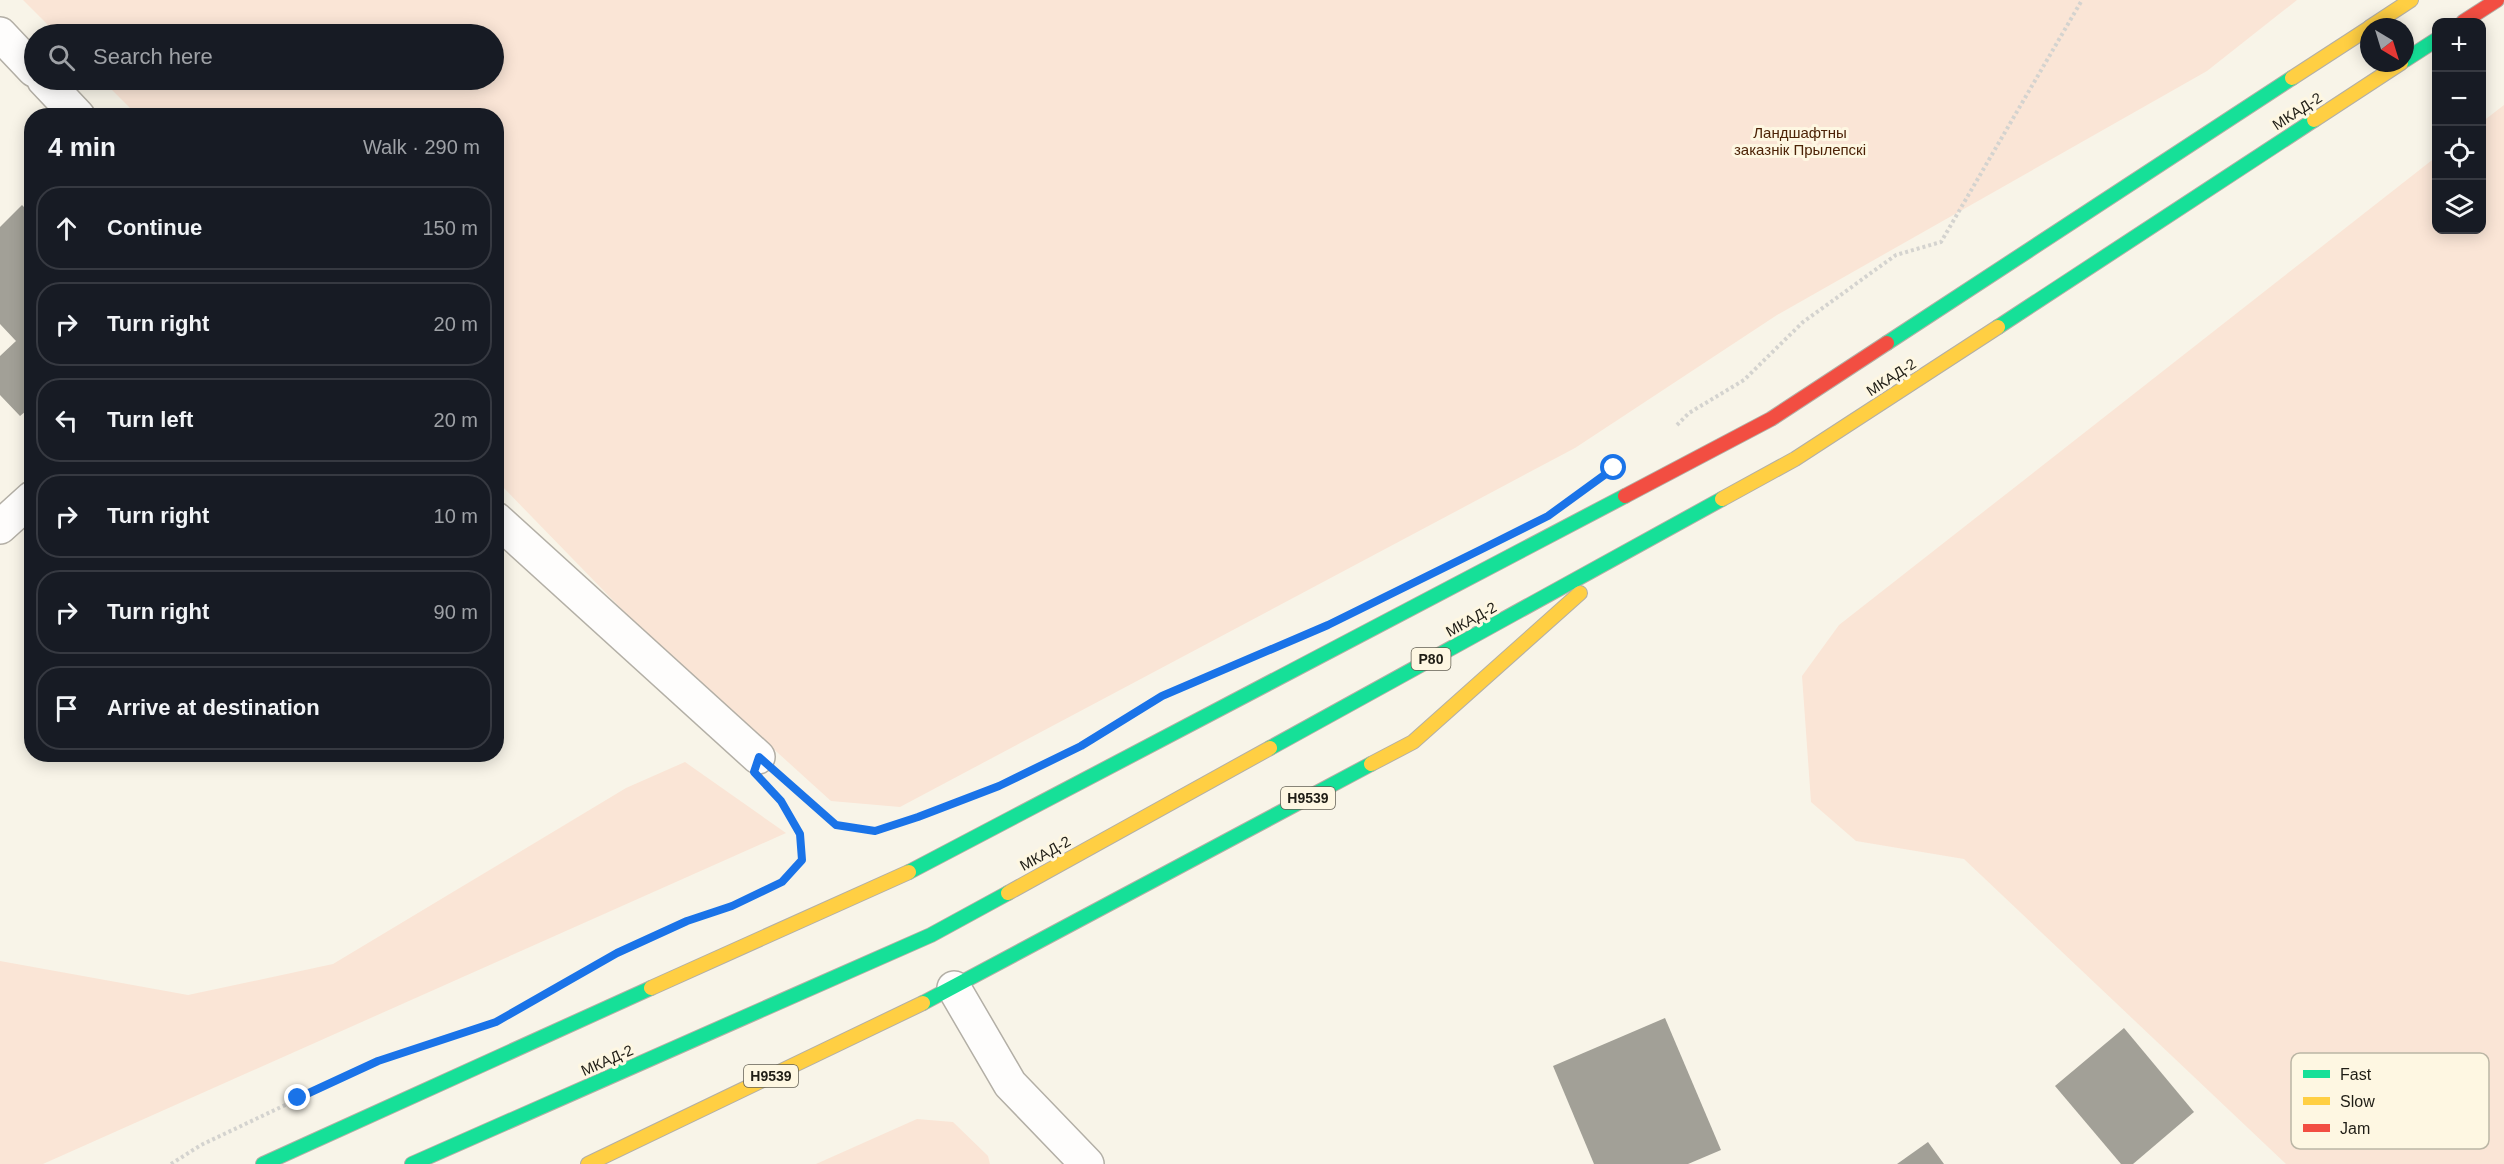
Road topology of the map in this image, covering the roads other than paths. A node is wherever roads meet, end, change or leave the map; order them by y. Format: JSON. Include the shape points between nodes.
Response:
{"nodes":[{"id":1,"x":2411,"y":0,"type":"edge"},
{"id":2,"x":2497,"y":0,"type":"edge"},
{"id":3,"x":2384,"y":18,"type":"edge"},
{"id":4,"x":2469,"y":18,"type":"edge"},
{"id":5,"x":0,"y":34,"type":"edge"},
{"id":6,"x":2360,"y":34,"type":"edge"},
{"id":7,"x":2432,"y":43,"type":"edge"},
{"id":8,"x":2414,"y":54,"type":"edge"},
{"id":9,"x":24,"y":59,"type":"edge"},
{"id":10,"x":2387,"y":72,"type":"edge"},
{"id":11,"x":53,"y":90,"type":"edge"},
{"id":12,"x":70,"y":108,"type":"edge"},
{"id":13,"x":24,"y":505,"type":"edge"},
{"id":14,"x":0,"y":526,"type":"edge"},
{"id":15,"x":504,"y":526,"type":"edge"},
{"id":16,"x":1624,"y":554,"type":"junction"},
{"id":17,"x":759,"y":757,"type":"road end"},
{"id":18,"x":954,"y":988,"type":"junction"},
{"id":19,"x":263,"y":1164,"type":"edge"},
{"id":20,"x":412,"y":1164,"type":"edge"},
{"id":21,"x":588,"y":1164,"type":"edge"},
{"id":22,"x":1087,"y":1164,"type":"edge"}],
"edges":[{"from":1,"to":3,"type":"highway"},
{"from":2,"to":4,"type":"highway"},
{"from":5,"to":9,"type":"street"},
{"from":6,"to":19,"type":"highway","via":[[1771,419],[918,868]]},
{"from":7,"to":8,"type":"highway"},
{"from":10,"to":16,"type":"highway","name":"МКАД-2","number":"Р80","via":[[1795,459]]},
{"from":11,"to":12,"type":"street"},
{"from":13,"to":14,"type":"street"},
{"from":15,"to":17,"type":"street"},
{"from":16,"to":18,"type":"highway","number":"Н9539","via":[[1413,742]]},
{"from":16,"to":20,"type":"highway","name":"МКАД-2","number":"Р80","via":[[931,935]]},
{"from":18,"to":21,"type":"highway","number":"Н9539"},
{"from":18,"to":22,"type":"street","via":[[1010,1084]]}]}
